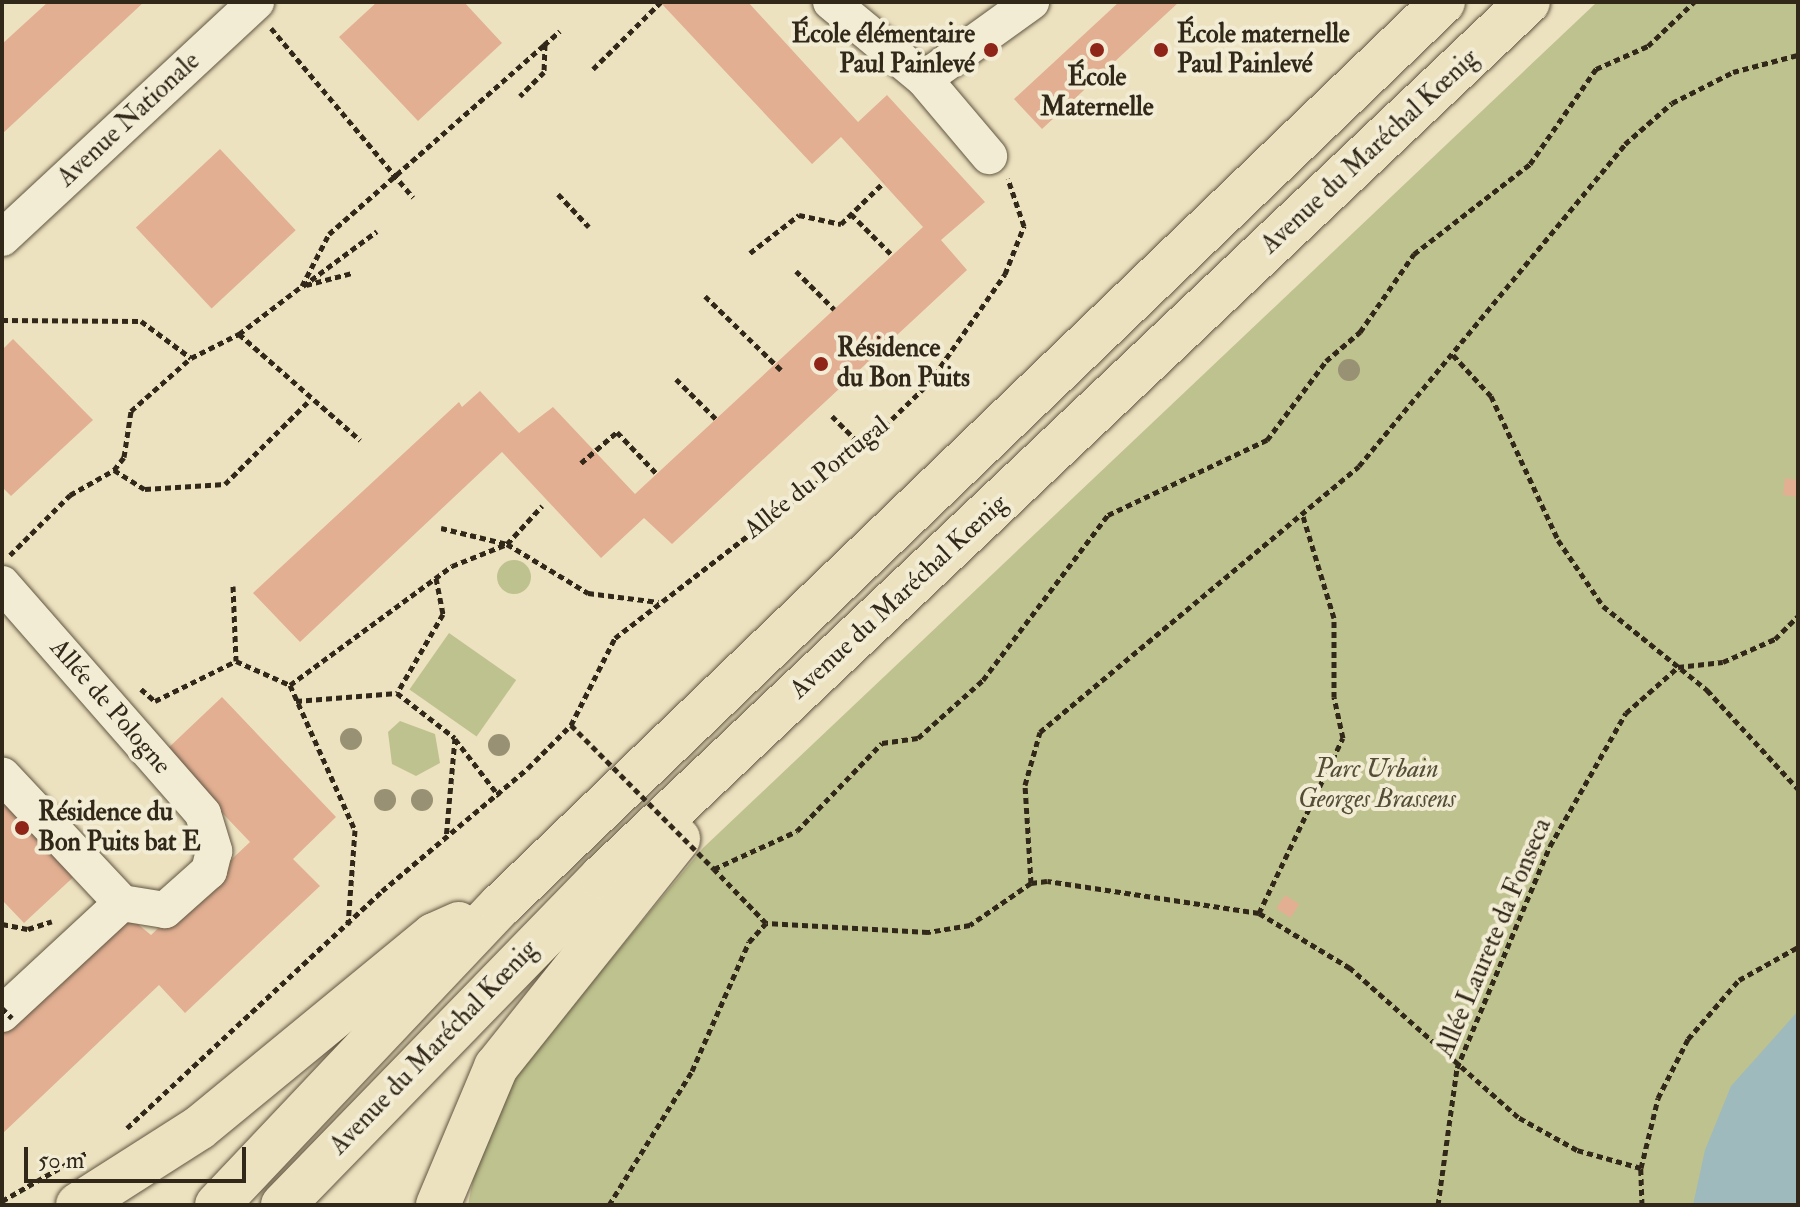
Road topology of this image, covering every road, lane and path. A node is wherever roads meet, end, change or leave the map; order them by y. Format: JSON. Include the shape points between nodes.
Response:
{"nodes":[{"id":1,"x":661,"y":2,"type":"edge"},
{"id":2,"x":831,"y":2,"type":"edge"},
{"id":3,"x":1031,"y":2,"type":"edge"},
{"id":4,"x":1443,"y":2,"type":"edge"},
{"id":5,"x":1528,"y":2,"type":"edge"},
{"id":6,"x":1694,"y":2,"type":"edge"},
{"id":7,"x":254,"y":4,"type":"edge"},
{"id":8,"x":560,"y":31,"type":"dead end"},
{"id":9,"x":544,"y":45,"type":"junction"},
{"id":10,"x":1798,"y":55,"type":"edge"},
{"id":11,"x":593,"y":69,"type":"dead end"},
{"id":12,"x":924,"y":79,"type":"junction"},
{"id":13,"x":520,"y":96,"type":"dead end"},
{"id":14,"x":989,"y":156,"type":"joint"},
{"id":15,"x":396,"y":176,"type":"junction"},
{"id":16,"x":884,"y":182,"type":"dead end"},
{"id":17,"x":558,"y":194,"type":"dead end"},
{"id":18,"x":413,"y":197,"type":"dead end"},
{"id":19,"x":851,"y":214,"type":"junction"},
{"id":20,"x":589,"y":227,"type":"dead end"},
{"id":21,"x":377,"y":231,"type":"dead end"},
{"id":22,"x":2,"y":238,"type":"edge"},
{"id":23,"x":750,"y":253,"type":"dead end"},
{"id":24,"x":892,"y":255,"type":"dead end"},
{"id":25,"x":796,"y":271,"type":"dead end"},
{"id":26,"x":352,"y":273,"type":"dead end"},
{"id":27,"x":302,"y":286,"type":"junction"},
{"id":28,"x":705,"y":296,"type":"dead end"},
{"id":29,"x":834,"y":309,"type":"dead end"},
{"id":30,"x":2,"y":320,"type":"edge"},
{"id":31,"x":239,"y":334,"type":"junction"},
{"id":32,"x":1453,"y":355,"type":"junction"},
{"id":33,"x":191,"y":358,"type":"junction"},
{"id":34,"x":781,"y":370,"type":"dead end"},
{"id":35,"x":676,"y":379,"type":"dead end"},
{"id":36,"x":309,"y":401,"type":"junction"},
{"id":37,"x":832,"y":416,"type":"dead end"},
{"id":38,"x":716,"y":419,"type":"dead end"},
{"id":39,"x":360,"y":440,"type":"dead end"},
{"id":40,"x":863,"y":447,"type":"junction"},
{"id":41,"x":581,"y":463,"type":"dead end"},
{"id":42,"x":114,"y":470,"type":"junction"},
{"id":43,"x":657,"y":474,"type":"dead end"},
{"id":44,"x":542,"y":506,"type":"dead end"},
{"id":45,"x":1303,"y":516,"type":"junction"},
{"id":46,"x":441,"y":528,"type":"dead end"},
{"id":47,"x":507,"y":544,"type":"junction"},
{"id":48,"x":2,"y":563,"type":"edge"},
{"id":49,"x":436,"y":578,"type":"junction"},
{"id":50,"x":2,"y":584,"type":"edge"},
{"id":51,"x":233,"y":586,"type":"dead end"},
{"id":52,"x":658,"y":602,"type":"junction"},
{"id":53,"x":1798,"y":616,"type":"edge"},
{"id":54,"x":236,"y":661,"type":"junction"},
{"id":55,"x":1678,"y":667,"type":"junction"},
{"id":56,"x":130,"y":681,"type":"dead end"},
{"id":57,"x":290,"y":685,"type":"junction"},
{"id":58,"x":397,"y":693,"type":"junction"},
{"id":59,"x":296,"y":701,"type":"junction"},
{"id":60,"x":571,"y":725,"type":"junction"},
{"id":61,"x":455,"y":738,"type":"junction"},
{"id":62,"x":724,"y":761,"type":"junction"},
{"id":63,"x":2,"y":775,"type":"edge"},
{"id":64,"x":1798,"y":789,"type":"edge"},
{"id":65,"x":499,"y":796,"type":"junction"},
{"id":66,"x":446,"y":838,"type":"junction"},
{"id":67,"x":714,"y":869,"type":"junction"},
{"id":68,"x":1031,"y":883,"type":"junction"},
{"id":69,"x":122,"y":903,"type":"junction"},
{"id":70,"x":501,"y":905,"type":"junction"},
{"id":71,"x":1259,"y":913,"type":"junction"},
{"id":72,"x":766,"y":923,"type":"junction"},
{"id":73,"x":2,"y":924,"type":"edge"},
{"id":74,"x":348,"y":925,"type":"junction"},
{"id":75,"x":28,"y":929,"type":"dead end"},
{"id":76,"x":1798,"y":947,"type":"edge"},
{"id":77,"x":5,"y":1013,"type":"edge"},
{"id":78,"x":1457,"y":1068,"type":"junction"},
{"id":79,"x":121,"y":1133,"type":"dead end"},
{"id":80,"x":95,"y":1148,"type":"dead end"},
{"id":81,"x":1641,"y":1168,"type":"junction"},
{"id":82,"x":2,"y":1201,"type":"edge"},
{"id":83,"x":439,"y":1204,"type":"edge"},
{"id":84,"x":1438,"y":1204,"type":"edge"},
{"id":85,"x":78,"y":1205,"type":"edge"},
{"id":86,"x":217,"y":1205,"type":"edge"},
{"id":87,"x":283,"y":1205,"type":"edge"},
{"id":88,"x":609,"y":1205,"type":"edge"},
{"id":89,"x":1642,"y":1205,"type":"edge"}],
"edges":[{"from":1,"to":11,"type":"path"},
{"from":2,"to":12,"type":"street"},
{"from":3,"to":12,"type":"street"},
{"from":4,"to":70,"type":"main road","name":"Avenue du Maréchal Kœnig"},
{"from":5,"to":62,"type":"main road","name":"Avenue du Maréchal Kœnig"},
{"from":6,"to":67,"type":"path","via":[[1648,46],[1596,69],[1530,164],[1414,254],[1360,332],[1326,361],[1267,440],[1108,515],[983,680],[918,738],[882,743],[797,831]]},
{"from":7,"to":15,"type":"path"},
{"from":7,"to":22,"type":"street","name":"Avenue Nationale"},
{"from":8,"to":9,"type":"path"},
{"from":9,"to":13,"type":"path","via":[[544,72]]},
{"from":9,"to":15,"type":"path"},
{"from":10,"to":32,"type":"path","via":[[1733,72],[1672,103],[1625,144]]},
{"from":12,"to":14,"type":"street"},
{"from":14,"to":40,"type":"path","name":"Allée du Portugal","via":[[1021,202],[1024,226],[1005,274],[929,383]]},
{"from":15,"to":18,"type":"path"},
{"from":15,"to":27,"type":"path","via":[[329,234]]},
{"from":16,"to":19,"type":"path"},
{"from":17,"to":20,"type":"path"},
{"from":19,"to":23,"type":"path","via":[[841,224],[799,215]]},
{"from":19,"to":24,"type":"path"},
{"from":21,"to":27,"type":"path"},
{"from":25,"to":29,"type":"path"},
{"from":26,"to":27,"type":"path"},
{"from":27,"to":31,"type":"path"},
{"from":28,"to":34,"type":"path"},
{"from":30,"to":33,"type":"path","via":[[141,321]]},
{"from":31,"to":33,"type":"path"},
{"from":31,"to":36,"type":"path"},
{"from":32,"to":45,"type":"path","via":[[1359,466]]},
{"from":32,"to":55,"type":"path","via":[[1491,396],[1558,540],[1603,606]]},
{"from":33,"to":42,"type":"path","via":[[131,411],[124,457]]},
{"from":35,"to":38,"type":"path"},
{"from":36,"to":39,"type":"path"},
{"from":36,"to":42,"type":"path","via":[[225,484],[145,489]]},
{"from":37,"to":40,"type":"path"},
{"from":40,"to":52,"type":"path","name":"Allée du Portugal"},
{"from":41,"to":43,"type":"path","via":[[617,432]]},
{"from":42,"to":48,"type":"path","via":[[70,495]]},
{"from":44,"to":47,"type":"path"},
{"from":45,"to":68,"type":"path","via":[[1040,732],[1025,785]]},
{"from":45,"to":71,"type":"path","via":[[1334,618],[1334,697],[1343,738]]},
{"from":46,"to":47,"type":"path"},
{"from":47,"to":49,"type":"path"},
{"from":47,"to":52,"type":"path","via":[[588,593]]},
{"from":49,"to":57,"type":"path"},
{"from":49,"to":58,"type":"path","via":[[443,614]]},
{"from":50,"to":69,"type":"street","name":"Allée de Pologne","via":[[203,814],[214,851],[209,871],[165,910]]},
{"from":51,"to":54,"type":"path"},
{"from":52,"to":60,"type":"path","name":"Allée du Portugal","via":[[615,638]]},
{"from":53,"to":55,"type":"path","via":[[1775,639],[1723,662]]},
{"from":54,"to":56,"type":"path","via":[[155,701]]},
{"from":54,"to":57,"type":"path"},
{"from":55,"to":64,"type":"path"},
{"from":55,"to":78,"type":"path","name":"Allée Laurete da Fonseca","via":[[1626,713],[1550,846]]},
{"from":57,"to":59,"type":"path"},
{"from":58,"to":59,"type":"path"},
{"from":58,"to":61,"type":"path"},
{"from":59,"to":74,"type":"path","via":[[355,830]]},
{"from":60,"to":65,"type":"path","name":"Allée du Portugal"},
{"from":60,"to":67,"type":"path","bridge":true},
{"from":61,"to":65,"type":"path"},
{"from":61,"to":66,"type":"path"},
{"from":62,"to":83,"type":"main road","via":[[706,807],[496,1067]]},
{"from":62,"to":87,"type":"main road","name":"Avenue du Maréchal Kœnig"},
{"from":63,"to":69,"type":"street"},
{"from":65,"to":66,"type":"path","name":"Allée du Portugal"},
{"from":66,"to":74,"type":"path","name":"Allée du Portugal"},
{"from":67,"to":72,"type":"path"},
{"from":68,"to":71,"type":"path"},
{"from":68,"to":72,"type":"path","via":[[970,925],[928,932]]},
{"from":69,"to":77,"type":"street"},
{"from":70,"to":85,"type":"main road","via":[[434,935],[199,1128]]},
{"from":70,"to":86,"type":"main road","name":"Avenue du Maréchal Kœnig"},
{"from":71,"to":78,"type":"path","via":[[1350,968]]},
{"from":72,"to":88,"type":"path","via":[[749,942],[692,1071]]},
{"from":73,"to":75,"type":"path"},
{"from":74,"to":79,"type":"path","name":"Allée du Portugal"},
{"from":76,"to":81,"type":"path","via":[[1739,980],[1688,1039],[1658,1098]]},
{"from":78,"to":81,"type":"path","via":[[1555,1139]]},
{"from":78,"to":84,"type":"path","name":"Allée Laurete da Fonseca"},
{"from":80,"to":82,"type":"path"},
{"from":81,"to":89,"type":"path"}]}
